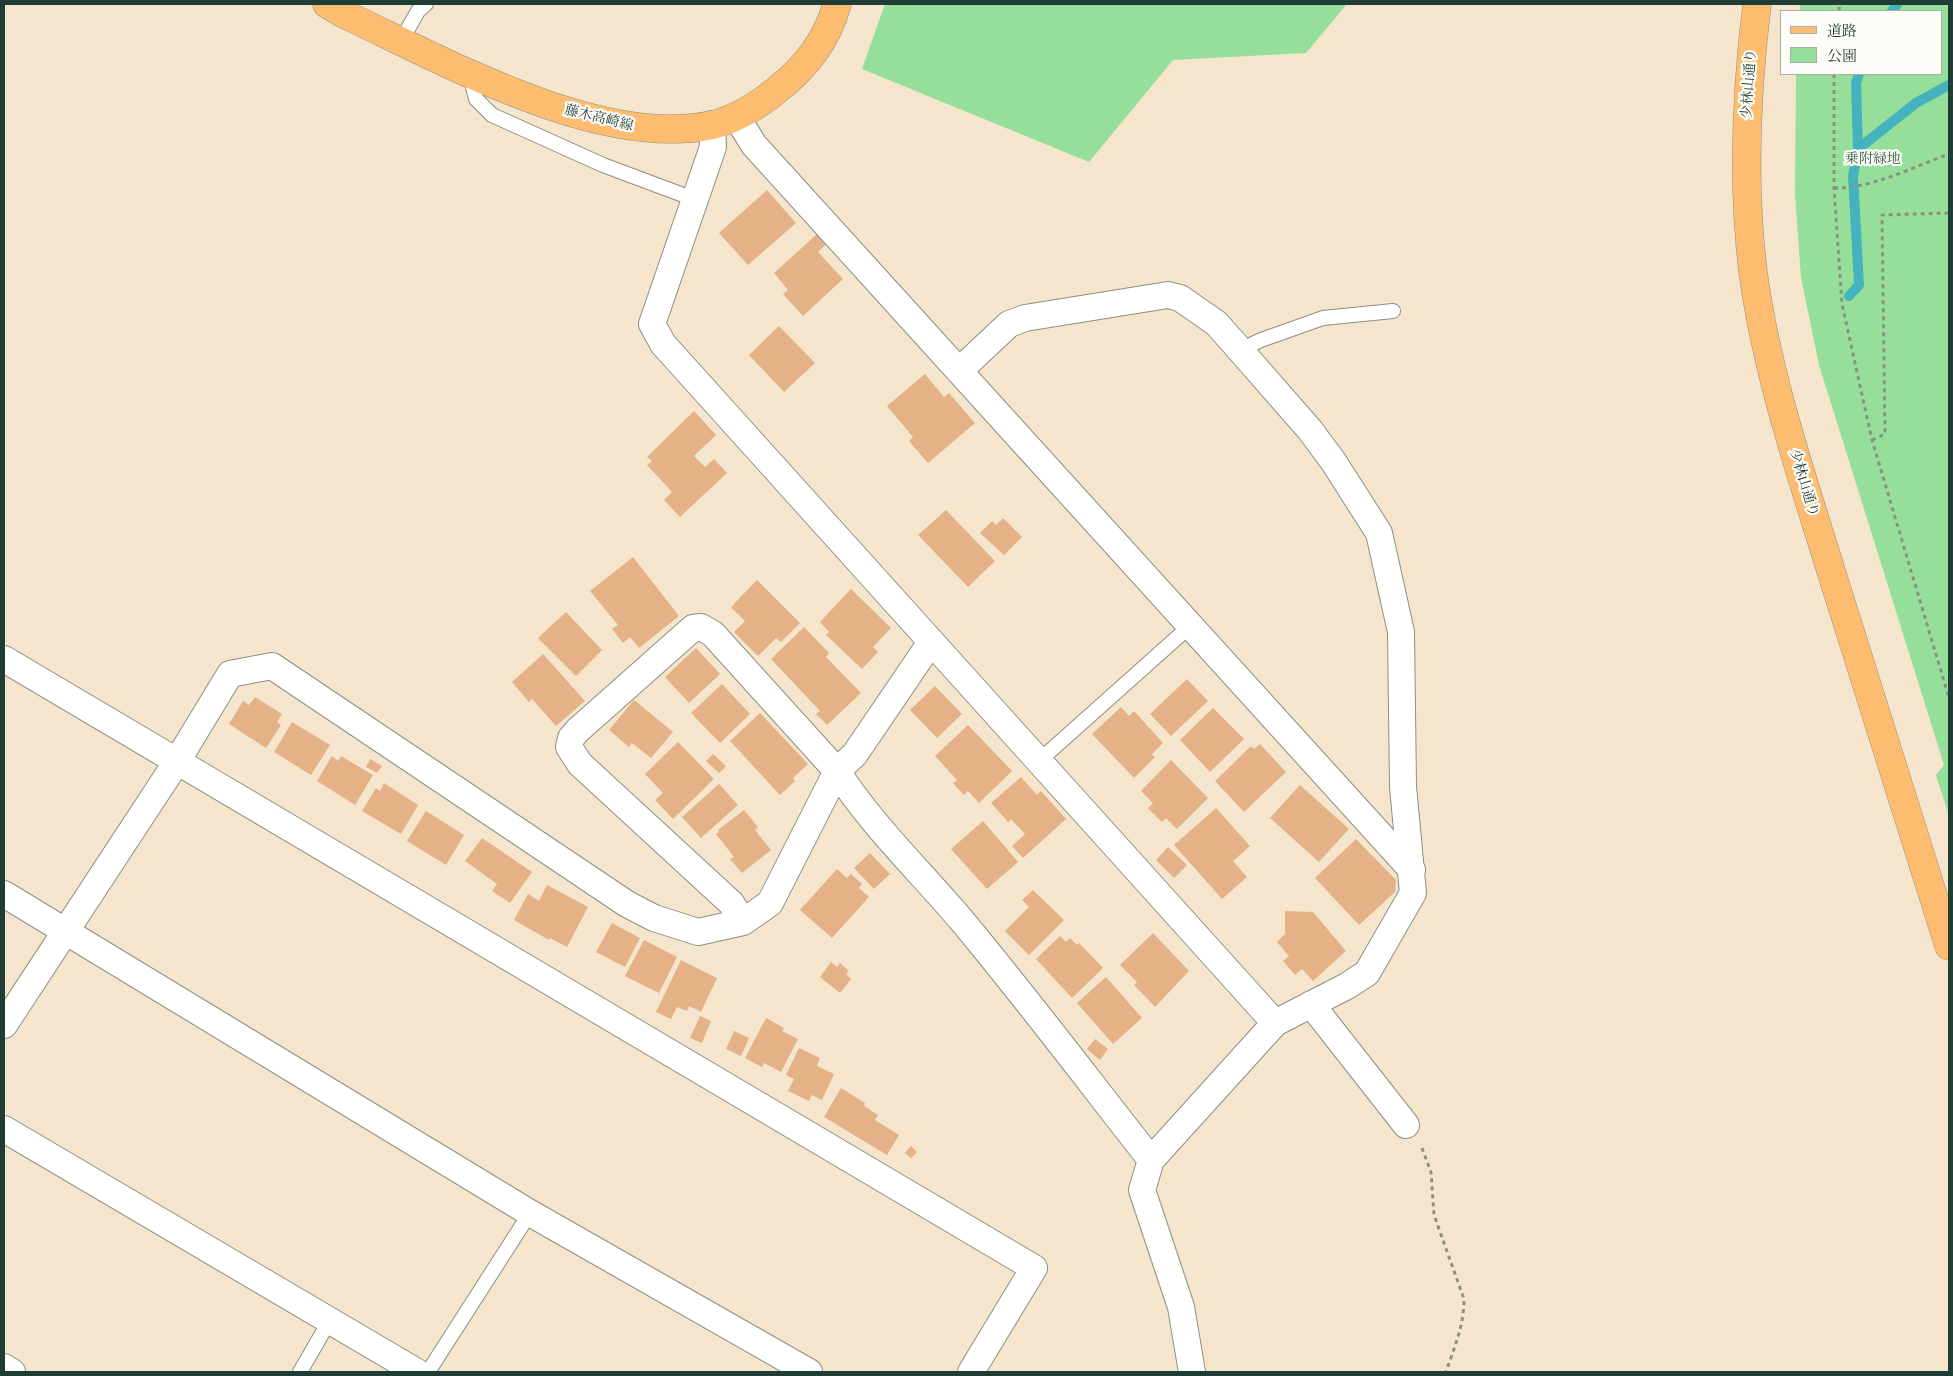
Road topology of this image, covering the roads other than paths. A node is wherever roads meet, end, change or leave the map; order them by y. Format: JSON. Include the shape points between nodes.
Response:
{"nodes":[{"id":1,"x":327,"y":4,"type":"edge"},
{"id":2,"x":426,"y":4,"type":"edge"},
{"id":3,"x":837,"y":4,"type":"edge"},
{"id":4,"x":1757,"y":4,"type":"edge"},
{"id":5,"x":401,"y":41,"type":"junction"},
{"id":6,"x":470,"y":75,"type":"junction"},
{"id":7,"x":724,"y":120,"type":"junction"},
{"id":8,"x":694,"y":199,"type":"junction"},
{"id":9,"x":1394,"y":311,"type":"dead end"},
{"id":10,"x":1240,"y":350,"type":"junction"},
{"id":11,"x":959,"y":371,"type":"junction"},
{"id":12,"x":1189,"y":627,"type":"junction"},
{"id":13,"x":931,"y":642,"type":"junction"},
{"id":14,"x":4,"y":659,"type":"edge"},
{"id":15,"x":1040,"y":760,"type":"junction"},
{"id":16,"x":176,"y":763,"type":"junction"},
{"id":17,"x":837,"y":771,"type":"junction"},
{"id":18,"x":1412,"y":870,"type":"junction"},
{"id":19,"x":4,"y":894,"type":"edge"},
{"id":20,"x":743,"y":922,"type":"junction"},
{"id":21,"x":68,"y":932,"type":"junction"},
{"id":22,"x":1949,"y":946,"type":"edge"},
{"id":23,"x":1311,"y":1004,"type":"junction"},
{"id":24,"x":1275,"y":1023,"type":"junction"},
{"id":25,"x":4,"y":1025,"type":"edge"},
{"id":26,"x":1406,"y":1125,"type":"road end"},
{"id":27,"x":4,"y":1129,"type":"edge"},
{"id":28,"x":1151,"y":1160,"type":"junction"},
{"id":29,"x":530,"y":1213,"type":"junction"},
{"id":30,"x":330,"y":1320,"type":"junction"},
{"id":31,"x":4,"y":1367,"type":"edge"},
{"id":32,"x":12,"y":1372,"type":"edge"},
{"id":33,"x":300,"y":1372,"type":"edge"},
{"id":34,"x":416,"y":1372,"type":"edge"},
{"id":35,"x":428,"y":1372,"type":"edge"},
{"id":36,"x":809,"y":1372,"type":"edge"},
{"id":37,"x":971,"y":1372,"type":"edge"},
{"id":38,"x":1192,"y":1372,"type":"edge"}],
"edges":[{"from":1,"to":5,"type":"main road","name":"藤木高崎線"},
{"from":2,"to":5,"type":"lane","via":[[418,11]]},
{"from":3,"to":7,"type":"main road","name":"藤木高崎線","via":[[832,22],[816,52],[797,74],[766,99]]},
{"from":4,"to":22,"type":"main road","name":"少林山通り","via":[[1746,131],[1752,260],[1763,334],[1788,432]]},
{"from":5,"to":6,"type":"main road","name":"藤木高崎線"},
{"from":6,"to":7,"type":"main road","name":"藤木高崎線","via":[[575,113],[636,127],[664,129]]},
{"from":6,"to":8,"type":"lane","via":[[476,98],[492,115],[603,165]]},
{"from":7,"to":8,"type":"street"},
{"from":7,"to":11,"type":"street","via":[[754,145]]},
{"from":8,"to":13,"type":"street","via":[[652,324],[664,344]]},
{"from":9,"to":10,"type":"lane","via":[[1323,318]]},
{"from":10,"to":11,"type":"street","via":[[1216,323],[1180,298],[1168,295],[1025,318],[1009,324]]},
{"from":10,"to":18,"type":"street","via":[[1310,430],[1379,533],[1401,632],[1403,787]]},
{"from":11,"to":12,"type":"street"},
{"from":12,"to":15,"type":"lane"},
{"from":12,"to":18,"type":"street"},
{"from":13,"to":15,"type":"street"},
{"from":13,"to":17,"type":"street","via":[[855,754]]},
{"from":14,"to":16,"type":"street"},
{"from":15,"to":24,"type":"street"},
{"from":16,"to":20,"type":"street","via":[[230,674],[272,666],[627,904],[654,918],[698,932]]},
{"from":16,"to":21,"type":"street"},
{"from":16,"to":37,"type":"street","via":[[1034,1268]]},
{"from":17,"to":20,"type":"street","via":[[770,903]]},
{"from":17,"to":20,"type":"street","via":[[713,634],[701,627],[686,633],[571,738],[569,747],[580,764],[731,903]]},
{"from":17,"to":28,"type":"street","via":[[853,796],[1020,991]]},
{"from":18,"to":23,"type":"street","via":[[1413,893],[1367,972]]},
{"from":19,"to":21,"type":"street"},
{"from":21,"to":25,"type":"street"},
{"from":21,"to":29,"type":"street"},
{"from":23,"to":24,"type":"street"},
{"from":23,"to":26,"type":"street"},
{"from":24,"to":28,"type":"street"},
{"from":27,"to":30,"type":"street"},
{"from":28,"to":38,"type":"street","via":[[1142,1190],[1181,1307]]},
{"from":29,"to":35,"type":"lane"},
{"from":29,"to":36,"type":"street"},
{"from":30,"to":33,"type":"lane"},
{"from":30,"to":34,"type":"street"},
{"from":31,"to":32,"type":"street"}]}
